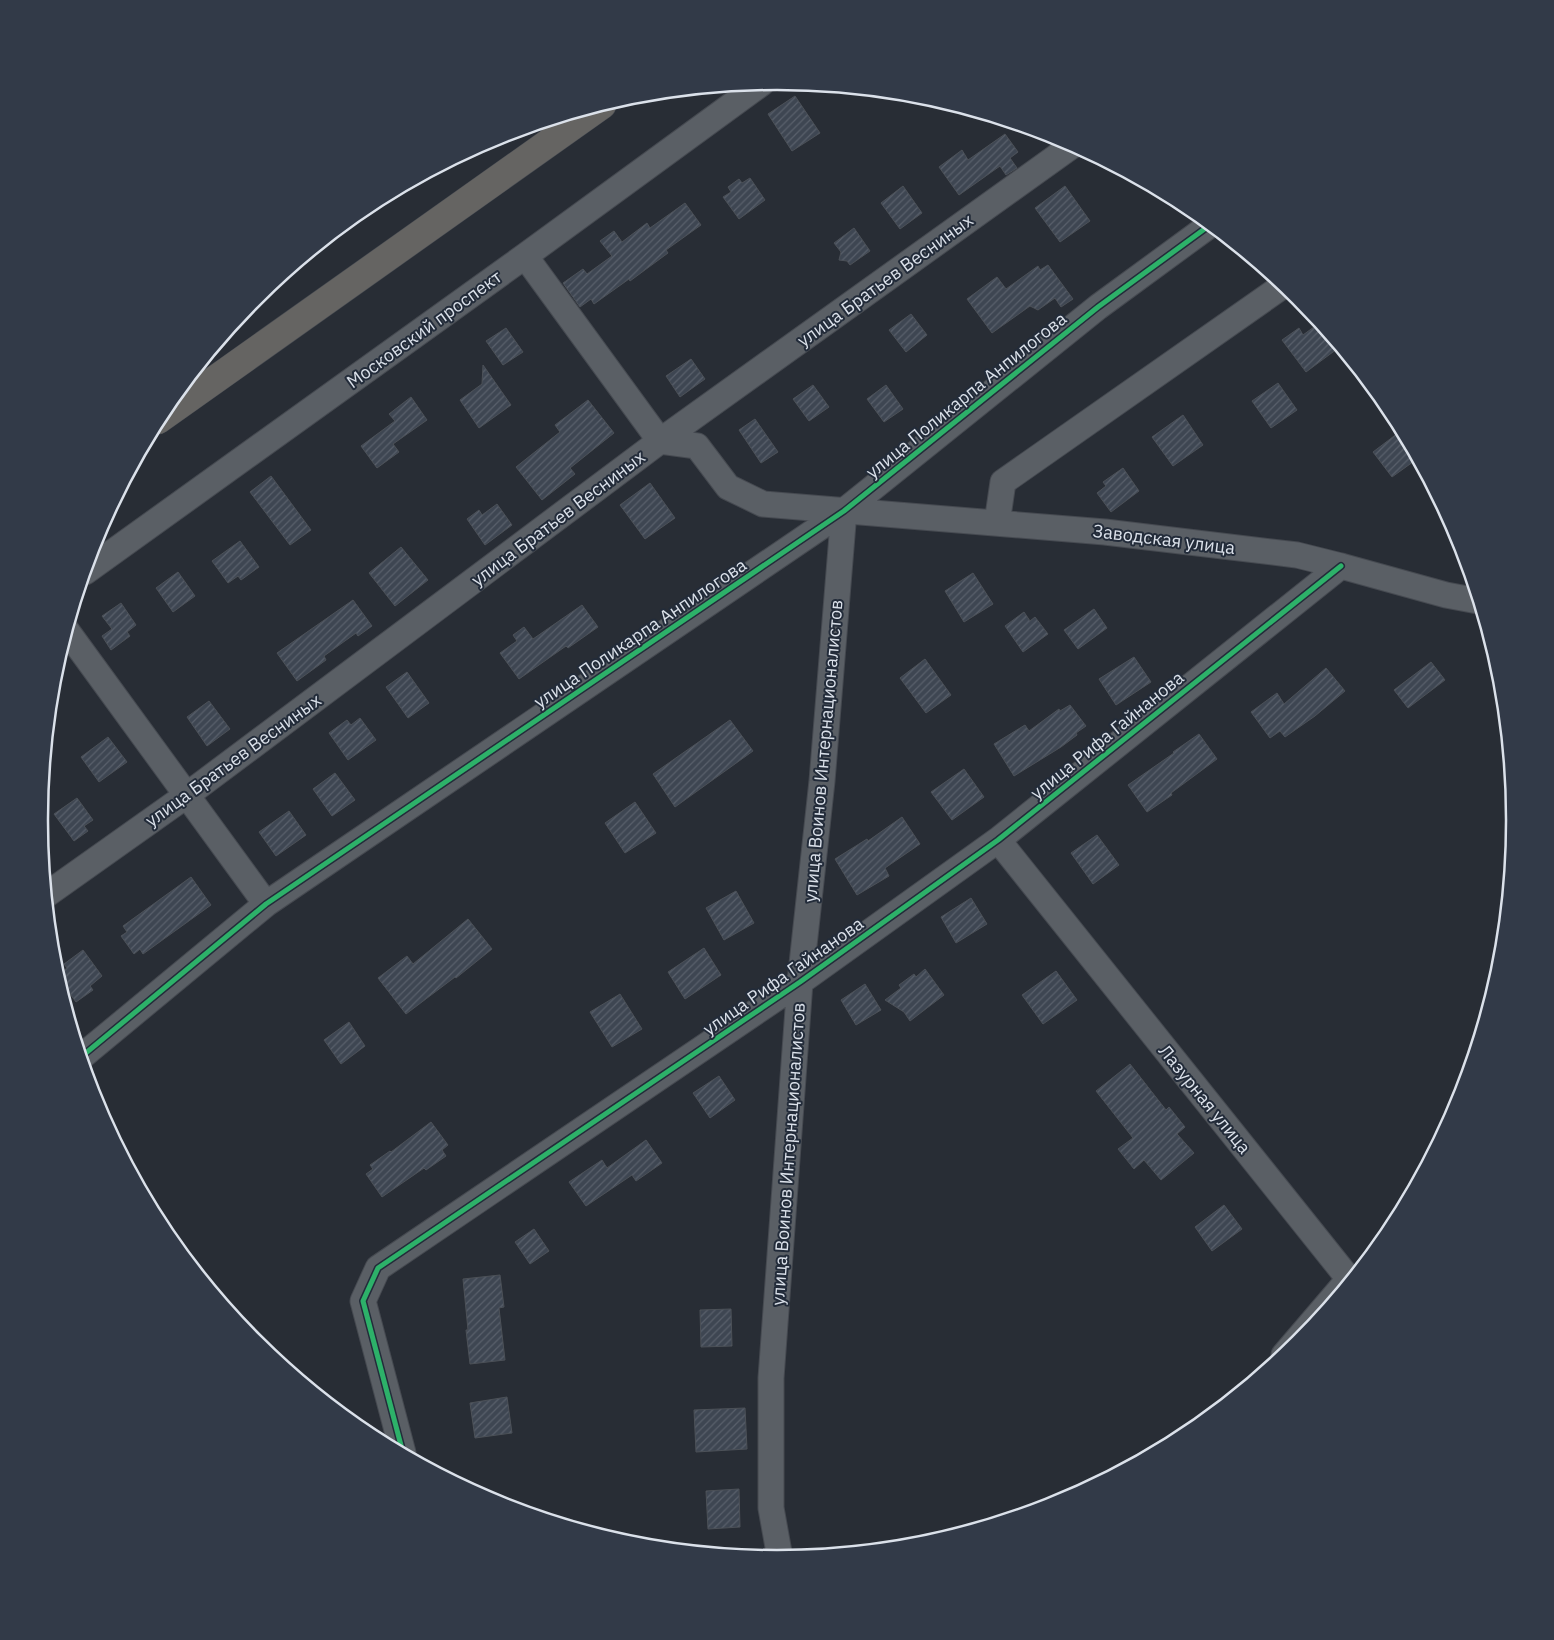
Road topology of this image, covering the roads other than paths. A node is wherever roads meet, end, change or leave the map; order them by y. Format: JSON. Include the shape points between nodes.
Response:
{"nodes":[{"id":1,"x":751,"y":91,"type":"edge"},
{"id":2,"x":588,"y":115,"type":"edge"},
{"id":3,"x":1066,"y":150,"type":"edge"},
{"id":4,"x":1204,"y":229,"type":"edge"},
{"id":5,"x":525,"y":256,"type":"junction"},
{"id":6,"x":1277,"y":290,"type":"edge"},
{"id":7,"x":175,"y":408,"type":"edge"},
{"id":8,"x":660,"y":441,"type":"junction"},
{"id":9,"x":844,"y":511,"type":"junction"},
{"id":10,"x":997,"y":523,"type":"junction"},
{"id":11,"x":94,"y":565,"type":"edge"},
{"id":12,"x":1341,"y":566,"type":"junction"},
{"id":13,"x":1473,"y":601,"type":"edge"},
{"id":14,"x":71,"y":636,"type":"edge"},
{"id":15,"x":187,"y":795,"type":"junction"},
{"id":16,"x":998,"y":840,"type":"junction"},
{"id":17,"x":51,"y":891,"type":"edge"},
{"id":18,"x":266,"y":904,"type":"junction"},
{"id":19,"x":800,"y":982,"type":"junction"},
{"id":20,"x":86,"y":1053,"type":"edge"},
{"id":21,"x":1347,"y":1275,"type":"edge"},
{"id":22,"x":401,"y":1445,"type":"edge"},
{"id":23,"x":779,"y":1550,"type":"edge"}],
"edges":[{"from":1,"to":5,"type":"street","name":"Московский проспект"},
{"from":2,"to":7,"type":"main road"},
{"from":3,"to":8,"type":"street","name":"улица Братьев Весниных"},
{"from":4,"to":9,"type":"street","name":"улица Поликарпа Анпилогова","via":[[1098,307]]},
{"from":5,"to":8,"type":"street"},
{"from":5,"to":11,"type":"street","name":"Московский проспект"},
{"from":6,"to":10,"type":"street","via":[[1003,482]]},
{"from":8,"to":9,"type":"street","name":"Заводская улица","via":[[697,446],[728,487],[763,504]]},
{"from":8,"to":15,"type":"street","name":"улица Братьев Весниных"},
{"from":9,"to":10,"type":"street","name":"Заводская улица"},
{"from":9,"to":18,"type":"street","name":"улица Поликарпа Анпилогова"},
{"from":9,"to":19,"type":"street","name":"улица Воинов Интернационалистов","via":[[822,781]]},
{"from":10,"to":12,"type":"street","name":"Заводская улица","via":[[1105,532],[1297,555]]},
{"from":12,"to":13,"type":"street","name":"Заводская улица"},
{"from":12,"to":16,"type":"street","name":"улица Рифа Гайнанова"},
{"from":14,"to":15,"type":"street"},
{"from":15,"to":17,"type":"street","name":"улица Братьев Весниных"},
{"from":15,"to":18,"type":"street"},
{"from":16,"to":19,"type":"street","name":"улица Рифа Гайнанова"},
{"from":16,"to":21,"type":"street","name":"Лазурная улица"},
{"from":18,"to":20,"type":"street","name":"улица Поликарпа Анпилогова"},
{"from":19,"to":22,"type":"street","name":"улица Рифа Гайнанова","via":[[378,1268],[363,1301]]},
{"from":19,"to":23,"type":"street","name":"улица Воинов Интернационалистов","via":[[772,1378],[771,1508]]}]}
